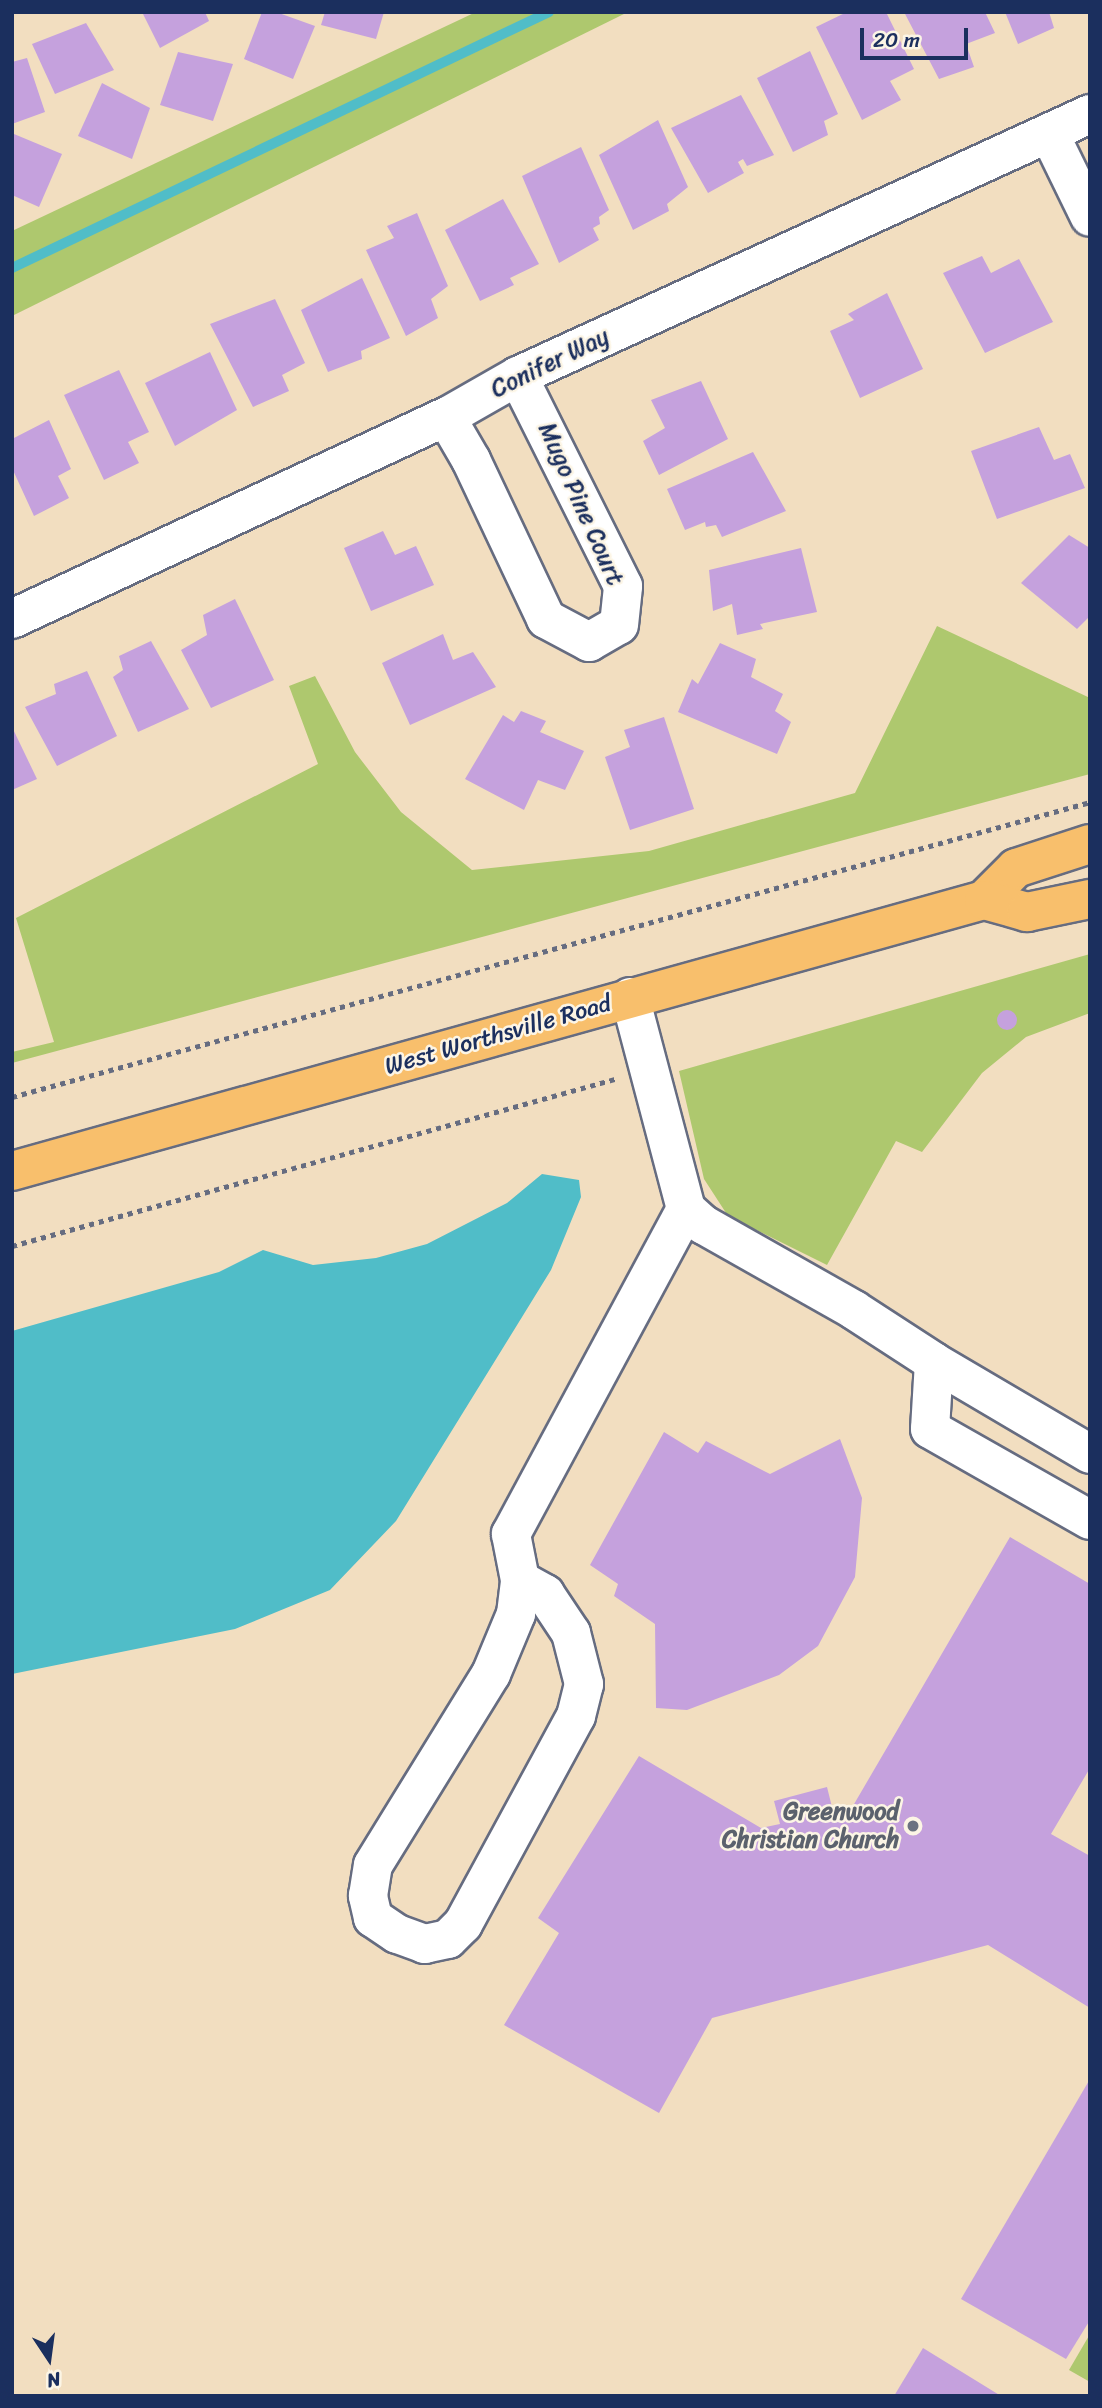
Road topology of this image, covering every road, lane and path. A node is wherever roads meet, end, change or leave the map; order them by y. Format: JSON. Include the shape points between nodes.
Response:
{"nodes":[{"id":1,"x":1090,"y":114,"type":"edge"},
{"id":2,"x":1049,"y":133,"type":"junction"},
{"id":3,"x":1090,"y":217,"type":"edge"},
{"id":4,"x":518,"y":376,"type":"junction"},
{"id":5,"x":446,"y":417,"type":"junction"},
{"id":6,"x":12,"y":619,"type":"edge"},
{"id":7,"x":1090,"y":802,"type":"edge"},
{"id":8,"x":1090,"y":844,"type":"edge"},
{"id":9,"x":1090,"y":898,"type":"edge"},
{"id":10,"x":984,"y":900,"type":"junction"},
{"id":11,"x":630,"y":998,"type":"junction"},
{"id":12,"x":613,"y":1080,"type":"dead end"},
{"id":13,"x":12,"y":1097,"type":"edge"},
{"id":14,"x":12,"y":1171,"type":"edge"},
{"id":15,"x":686,"y":1209,"type":"junction"},
{"id":16,"x":12,"y":1246,"type":"edge"},
{"id":17,"x":934,"y":1362,"type":"junction"},
{"id":18,"x":1090,"y":1454,"type":"edge"},
{"id":19,"x":1090,"y":1520,"type":"edge"},
{"id":20,"x":520,"y":1580,"type":"junction"}],
"edges":[{"from":1,"to":2,"type":"street","name":"Conifer Way"},
{"from":2,"to":3,"type":"street"},
{"from":2,"to":4,"type":"street","name":"Conifer Way"},
{"from":4,"to":5,"type":"street","name":"Conifer Way"},
{"from":4,"to":5,"type":"street","name":"Mugo Pine Court","via":[[623,586],[619,625],[589,642],[546,619]]},
{"from":5,"to":6,"type":"street","name":"Conifer Way"},
{"from":7,"to":13,"type":"path"},
{"from":8,"to":10,"type":"main road","name":"West Worthsville Road","via":[[1016,868]]},
{"from":9,"to":10,"type":"main road","via":[[1027,912]]},
{"from":10,"to":11,"type":"main road","name":"West Worthsville Road"},
{"from":11,"to":14,"type":"main road","name":"West Worthsville Road"},
{"from":11,"to":15,"type":"street"},
{"from":12,"to":16,"type":"path"},
{"from":15,"to":17,"type":"street","via":[[704,1225],[854,1310]]},
{"from":15,"to":20,"type":"street","via":[[511,1534]]},
{"from":17,"to":18,"type":"street"},
{"from":17,"to":19,"type":"street","via":[[930,1429]]},
{"from":20,"to":20,"type":"street","via":[[545,1594],[571,1633],[584,1684],[571,1726],[463,1923],[448,1939],[425,1944],[397,1934],[373,1918],[368,1896],[373,1865],[491,1674],[516,1614]]}]}
